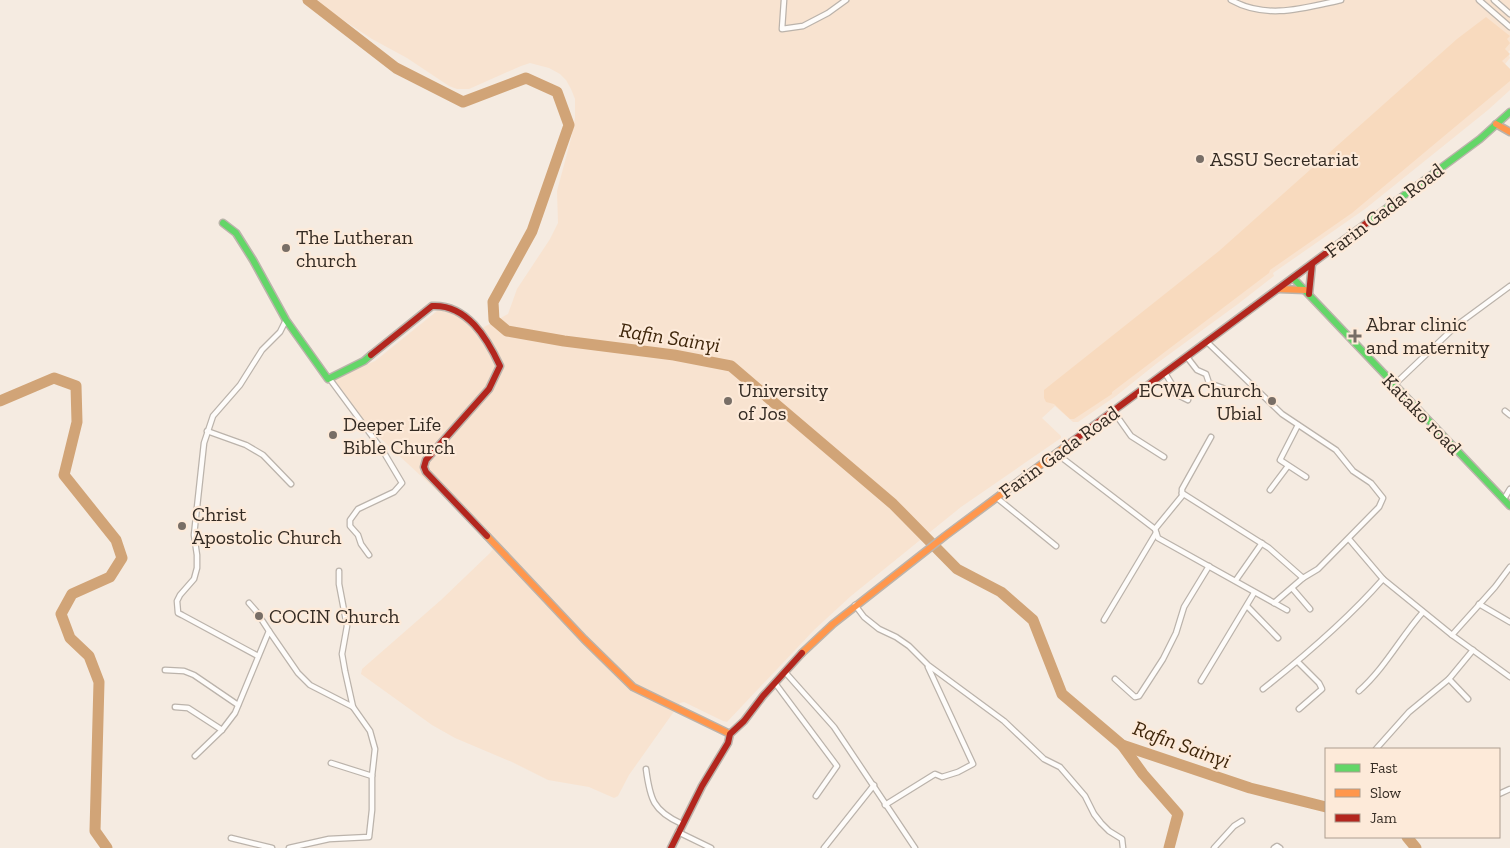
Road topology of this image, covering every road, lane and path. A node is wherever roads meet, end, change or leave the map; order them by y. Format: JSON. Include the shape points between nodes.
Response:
{"nodes":[{"id":1,"x":784,"y":0,"type":"edge"},
{"id":2,"x":846,"y":0,"type":"edge"},
{"id":3,"x":1231,"y":0,"type":"edge"},
{"id":4,"x":1341,"y":0,"type":"edge"},
{"id":5,"x":1479,"y":0,"type":"edge"},
{"id":6,"x":1494,"y":0,"type":"edge"},
{"id":7,"x":1510,"y":14,"type":"edge"},
{"id":8,"x":1510,"y":28,"type":"edge"},
{"id":9,"x":1510,"y":112,"type":"edge"},
{"id":10,"x":1496,"y":124,"type":"junction"},
{"id":11,"x":1510,"y":132,"type":"edge"},
{"id":12,"x":223,"y":224,"type":"dead end"},
{"id":13,"x":1312,"y":264,"type":"junction"},
{"id":14,"x":1293,"y":278,"type":"junction"},
{"id":15,"x":1510,"y":286,"type":"edge"},
{"id":16,"x":1278,"y":289,"type":"junction"},
{"id":17,"x":1307,"y":292,"type":"junction"},
{"id":18,"x":286,"y":320,"type":"junction"},
{"id":19,"x":1207,"y":342,"type":"junction"},
{"id":20,"x":1187,"y":357,"type":"junction"},
{"id":21,"x":1165,"y":374,"type":"junction"},
{"id":22,"x":330,"y":378,"type":"junction"},
{"id":23,"x":1394,"y":385,"type":"junction"},
{"id":24,"x":1223,"y":388,"type":"dead end"},
{"id":25,"x":1188,"y":400,"type":"dead end"},
{"id":26,"x":1505,"y":411,"type":"dead end"},
{"id":27,"x":1114,"y":412,"type":"junction"},
{"id":28,"x":1510,"y":415,"type":"edge"},
{"id":29,"x":1298,"y":425,"type":"junction"},
{"id":30,"x":207,"y":431,"type":"junction"},
{"id":31,"x":1211,"y":437,"type":"dead end"},
{"id":32,"x":1057,"y":454,"type":"junction"},
{"id":33,"x":1164,"y":457,"type":"dead end"},
{"id":34,"x":1288,"y":466,"type":"junction"},
{"id":35,"x":1306,"y":477,"type":"dead end"},
{"id":36,"x":290,"y":484,"type":"dead end"},
{"id":37,"x":1510,"y":489,"type":"edge"},
{"id":38,"x":1270,"y":490,"type":"dead end"},
{"id":39,"x":1182,"y":493,"type":"junction"},
{"id":40,"x":997,"y":498,"type":"junction"},
{"id":41,"x":1504,"y":499,"type":"junction"},
{"id":42,"x":1510,"y":506,"type":"edge"},
{"id":43,"x":1156,"y":531,"type":"junction"},
{"id":44,"x":1349,"y":539,"type":"junction"},
{"id":45,"x":1262,"y":543,"type":"junction"},
{"id":46,"x":1056,"y":546,"type":"dead end"},
{"id":47,"x":369,"y":555,"type":"dead end"},
{"id":48,"x":1209,"y":566,"type":"junction"},
{"id":49,"x":1510,"y":567,"type":"edge"},
{"id":50,"x":339,"y":571,"type":"dead end"},
{"id":51,"x":1303,"y":578,"type":"junction"},
{"id":52,"x":1382,"y":579,"type":"junction"},
{"id":53,"x":1236,"y":580,"type":"junction"},
{"id":54,"x":1292,"y":588,"type":"junction"},
{"id":55,"x":1254,"y":593,"type":"junction"},
{"id":56,"x":249,"y":603,"type":"dead end"},
{"id":57,"x":1274,"y":603,"type":"junction"},
{"id":58,"x":1479,"y":604,"type":"junction"},
{"id":59,"x":855,"y":605,"type":"junction"},
{"id":60,"x":1247,"y":606,"type":"junction"},
{"id":61,"x":1310,"y":609,"type":"dead end"},
{"id":62,"x":1287,"y":610,"type":"dead end"},
{"id":63,"x":1423,"y":612,"type":"junction"},
{"id":64,"x":1104,"y":620,"type":"dead end"},
{"id":65,"x":1510,"y":622,"type":"edge"},
{"id":66,"x":269,"y":631,"type":"junction"},
{"id":67,"x":1452,"y":636,"type":"junction"},
{"id":68,"x":1278,"y":638,"type":"dead end"},
{"id":69,"x":1473,"y":650,"type":"junction"},
{"id":70,"x":258,"y":656,"type":"junction"},
{"id":71,"x":1298,"y":662,"type":"junction"},
{"id":72,"x":928,"y":665,"type":"junction"},
{"id":73,"x":165,"y":670,"type":"dead end"},
{"id":74,"x":785,"y":672,"type":"junction"},
{"id":75,"x":1510,"y":677,"type":"edge"},
{"id":76,"x":1115,"y":679,"type":"dead end"},
{"id":77,"x":1449,"y":679,"type":"junction"},
{"id":78,"x":1201,"y":681,"type":"dead end"},
{"id":79,"x":775,"y":683,"type":"junction"},
{"id":80,"x":1263,"y":689,"type":"dead end"},
{"id":81,"x":1359,"y":691,"type":"dead end"},
{"id":82,"x":1468,"y":699,"type":"dead end"},
{"id":83,"x":238,"y":705,"type":"junction"},
{"id":84,"x":353,"y":706,"type":"junction"},
{"id":85,"x":175,"y":707,"type":"dead end"},
{"id":86,"x":1299,"y":710,"type":"dead end"},
{"id":87,"x":222,"y":730,"type":"junction"},
{"id":88,"x":730,"y":734,"type":"junction"},
{"id":89,"x":1377,"y":748,"type":"edge"},
{"id":90,"x":195,"y":756,"type":"dead end"},
{"id":91,"x":331,"y":763,"type":"dead end"},
{"id":92,"x":646,"y":769,"type":"dead end"},
{"id":93,"x":372,"y":776,"type":"junction"},
{"id":94,"x":874,"y":785,"type":"junction"},
{"id":95,"x":816,"y":796,"type":"dead end"},
{"id":96,"x":885,"y":805,"type":"junction"},
{"id":97,"x":1242,"y":821,"type":"dead end"},
{"id":98,"x":682,"y":824,"type":"junction"},
{"id":99,"x":678,"y":832,"type":"junction"},
{"id":100,"x":230,"y":838,"type":"dead end"},
{"id":101,"x":272,"y":848,"type":"edge"},
{"id":102,"x":289,"y":848,"type":"edge"},
{"id":103,"x":671,"y":848,"type":"edge"},
{"id":104,"x":711,"y":848,"type":"edge"},
{"id":105,"x":824,"y":848,"type":"edge"},
{"id":106,"x":915,"y":848,"type":"edge"},
{"id":107,"x":1123,"y":848,"type":"edge"},
{"id":108,"x":1214,"y":848,"type":"edge"},
{"id":109,"x":1274,"y":848,"type":"edge"},
{"id":110,"x":1280,"y":848,"type":"edge"}],
"edges":[{"from":1,"to":2,"type":"street","via":[[782,29],[803,26],[828,14]]},
{"from":3,"to":4,"type":"street","via":[[1244,7],[1286,12]]},
{"from":5,"to":8,"type":"street"},
{"from":6,"to":7,"type":"street"},
{"from":9,"to":10,"type":"street","name":"Farin Gada Road"},
{"from":10,"to":11,"type":"street"},
{"from":10,"to":13,"type":"street","name":"Farin Gada Road"},
{"from":12,"to":18,"type":"street","via":[[236,233]]},
{"from":13,"to":14,"type":"street","name":"Farin Gada Road"},
{"from":13,"to":17,"type":"street"},
{"from":14,"to":16,"type":"street","name":"Farin Gada Road"},
{"from":14,"to":17,"type":"street","name":"Katako road"},
{"from":15,"to":23,"type":"street","via":[[1457,325]]},
{"from":16,"to":17,"type":"street"},
{"from":16,"to":19,"type":"street","name":"Farin Gada Road"},
{"from":17,"to":23,"type":"street","name":"Katako road"},
{"from":18,"to":22,"type":"street"},
{"from":18,"to":30,"type":"street","via":[[240,385],[213,416]]},
{"from":19,"to":20,"type":"street","name":"Farin Gada Road"},
{"from":19,"to":29,"type":"street"},
{"from":20,"to":21,"type":"street","name":"Farin Gada Road"},
{"from":20,"to":24,"type":"street","via":[[1197,370],[1206,374],[1209,383]]},
{"from":21,"to":25,"type":"street","via":[[1176,394]]},
{"from":21,"to":27,"type":"street","name":"Farin Gada Road"},
{"from":22,"to":47,"type":"street","via":[[402,483],[394,492],[358,509],[350,520],[350,526]]},
{"from":22,"to":88,"type":"street","via":[[364,361],[432,306],[453,307],[473,322],[495,352],[500,366],[489,389],[426,460],[426,472],[633,687]]},
{"from":23,"to":41,"type":"street","name":"Katako road"},
{"from":26,"to":28,"type":"street"},
{"from":27,"to":32,"type":"street","name":"Farin Gada Road"},
{"from":27,"to":33,"type":"street","via":[[1131,436]]},
{"from":29,"to":34,"type":"street","via":[[1281,456],[1282,462]]},
{"from":29,"to":44,"type":"street","via":[[1336,450],[1353,471],[1371,483],[1383,498],[1379,507]]},
{"from":30,"to":36,"type":"street","via":[[263,455]]},
{"from":30,"to":70,"type":"street","via":[[194,536],[197,568],[194,579],[177,601],[178,613]]},
{"from":31,"to":39,"type":"street"},
{"from":32,"to":40,"type":"street","name":"Farin Gada Road"},
{"from":32,"to":43,"type":"street"},
{"from":34,"to":35,"type":"street"},
{"from":34,"to":38,"type":"street"},
{"from":37,"to":41,"type":"street"},
{"from":39,"to":43,"type":"street"},
{"from":39,"to":45,"type":"street"},
{"from":40,"to":46,"type":"street"},
{"from":40,"to":59,"type":"street","name":"Farin Gada Road"},
{"from":41,"to":42,"type":"street","name":"Katako road"},
{"from":43,"to":48,"type":"street","via":[[1158,538]]},
{"from":43,"to":64,"type":"street"},
{"from":44,"to":51,"type":"street","via":[[1318,569]]},
{"from":44,"to":52,"type":"street"},
{"from":45,"to":51,"type":"street"},
{"from":45,"to":53,"type":"street"},
{"from":48,"to":53,"type":"street"},
{"from":48,"to":76,"type":"street","via":[[1184,607],[1163,659],[1139,696],[1135,697]]},
{"from":49,"to":58,"type":"street"},
{"from":50,"to":84,"type":"street","via":[[347,626],[342,654]]},
{"from":51,"to":54,"type":"street"},
{"from":52,"to":63,"type":"street"},
{"from":52,"to":71,"type":"street"},
{"from":53,"to":55,"type":"street"},
{"from":54,"to":57,"type":"street"},
{"from":54,"to":61,"type":"street"},
{"from":55,"to":57,"type":"street"},
{"from":55,"to":60,"type":"street"},
{"from":56,"to":66,"type":"street"},
{"from":57,"to":62,"type":"street"},
{"from":58,"to":65,"type":"street"},
{"from":58,"to":67,"type":"street"},
{"from":59,"to":72,"type":"street","via":[[864,617],[909,646]]},
{"from":59,"to":74,"type":"street","name":"Farin Gada Road"},
{"from":60,"to":68,"type":"street"},
{"from":60,"to":78,"type":"street"},
{"from":63,"to":67,"type":"street"},
{"from":63,"to":81,"type":"street","via":[[1379,672]]},
{"from":66,"to":70,"type":"street"},
{"from":66,"to":84,"type":"street","via":[[304,680],[318,691]]},
{"from":67,"to":69,"type":"street"},
{"from":69,"to":75,"type":"street"},
{"from":69,"to":77,"type":"street"},
{"from":70,"to":83,"type":"street"},
{"from":71,"to":80,"type":"street"},
{"from":71,"to":86,"type":"street","via":[[1322,689]]},
{"from":72,"to":96,"type":"street","via":[[973,764],[942,777],[935,774]]},
{"from":72,"to":107,"type":"street","via":[[1004,720],[1044,759],[1060,767],[1085,796],[1101,823],[1122,839]]},
{"from":73,"to":83,"type":"street","via":[[194,674]]},
{"from":74,"to":79,"type":"street","name":"Farin Gada Road"},
{"from":74,"to":94,"type":"street","via":[[834,727]]},
{"from":77,"to":82,"type":"street"},
{"from":77,"to":89,"type":"street","via":[[1409,712]]},
{"from":79,"to":88,"type":"street","name":"Farin Gada Road"},
{"from":79,"to":95,"type":"street","via":[[837,766]]},
{"from":83,"to":87,"type":"street"},
{"from":84,"to":93,"type":"street","via":[[374,740]]},
{"from":85,"to":87,"type":"street","via":[[188,708]]},
{"from":87,"to":90,"type":"street"},
{"from":88,"to":98,"type":"street","name":"Farin Gada Road"},
{"from":91,"to":93,"type":"street"},
{"from":92,"to":98,"type":"street","via":[[655,805],[667,818]]},
{"from":93,"to":102,"type":"street","via":[[369,838],[328,838]]},
{"from":94,"to":96,"type":"street"},
{"from":94,"to":105,"type":"street"},
{"from":96,"to":106,"type":"street"},
{"from":97,"to":108,"type":"street"},
{"from":98,"to":99,"type":"street","name":"Farin Gada Road"},
{"from":99,"to":103,"type":"street","name":"Farin Gada Road"},
{"from":99,"to":104,"type":"street"},
{"from":100,"to":101,"type":"street"},
{"from":109,"to":110,"type":"street"}]}
